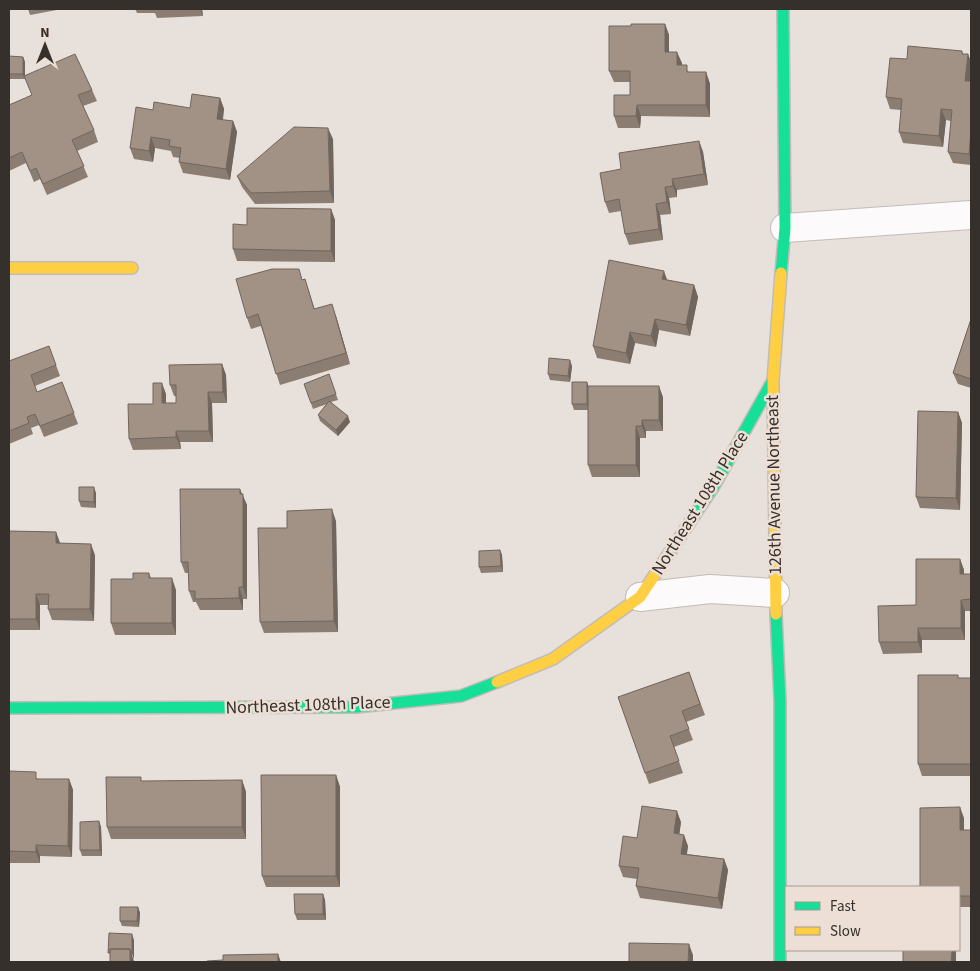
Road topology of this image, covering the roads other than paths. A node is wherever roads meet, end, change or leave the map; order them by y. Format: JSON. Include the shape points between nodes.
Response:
{"nodes":[{"id":1,"x":783,"y":9,"type":"edge"},
{"id":2,"x":971,"y":215,"type":"edge"},
{"id":3,"x":785,"y":228,"type":"junction"},
{"id":4,"x":9,"y":268,"type":"edge"},
{"id":5,"x":132,"y":268,"type":"dead end"},
{"id":6,"x":773,"y":381,"type":"junction"},
{"id":7,"x":775,"y":593,"type":"junction"},
{"id":8,"x":640,"y":598,"type":"junction"},
{"id":9,"x":9,"y":708,"type":"edge"},
{"id":10,"x":780,"y":962,"type":"edge"}],
"edges":[{"from":1,"to":3,"type":"street","name":"126th Avenue Northeast"},
{"from":2,"to":3,"type":"street"},
{"from":3,"to":6,"type":"street","name":"126th Avenue Northeast"},
{"from":4,"to":5,"type":"street"},
{"from":6,"to":7,"type":"street","name":"126th Avenue Northeast"},
{"from":6,"to":8,"type":"street","name":"Northeast 108th Place","via":[[714,486]]},
{"from":7,"to":8,"type":"street","name":"Northeast 108th Place","via":[[710,589]]},
{"from":7,"to":10,"type":"street","name":"126th Avenue Northeast","via":[[780,701]]},
{"from":8,"to":9,"type":"street","name":"Northeast 108th Place","via":[[553,658],[461,696],[356,707]]}]}
